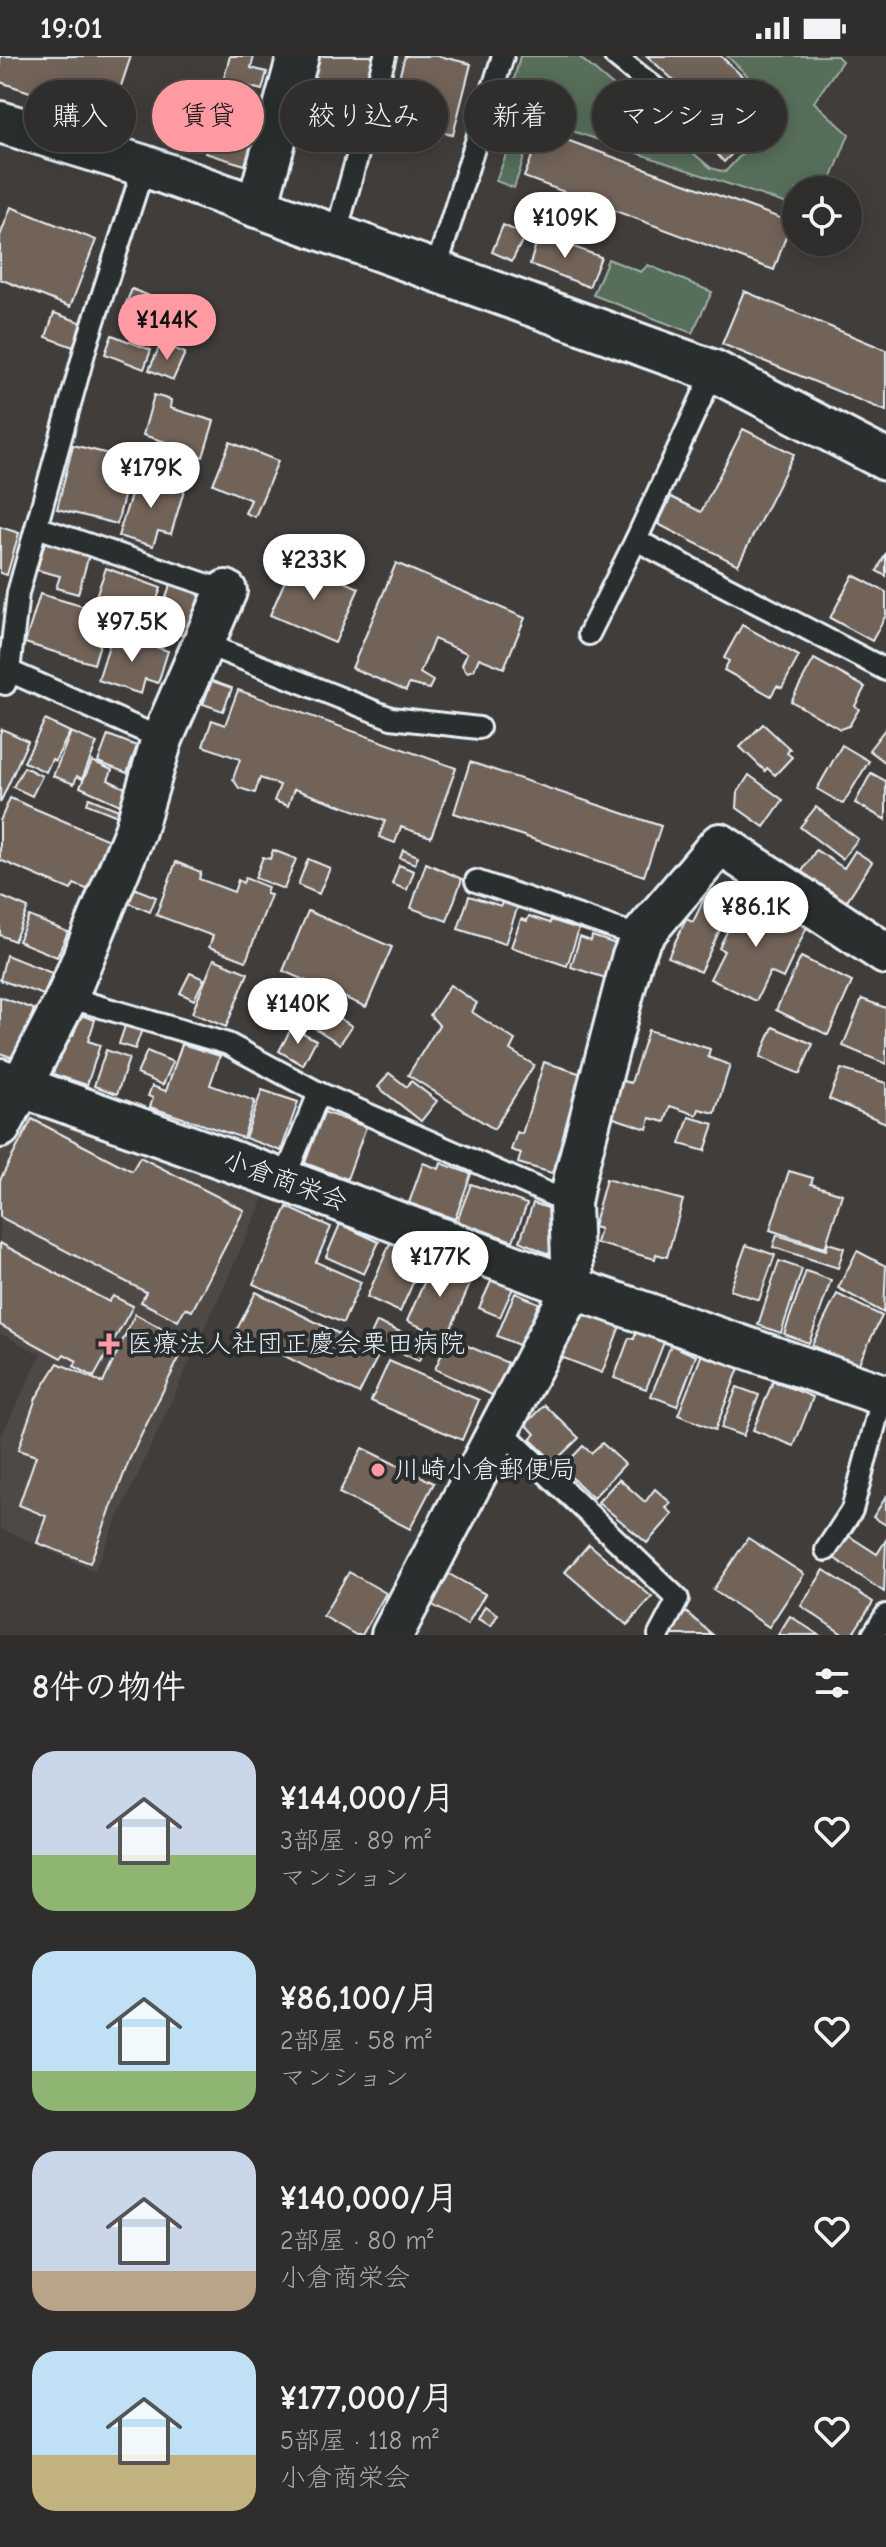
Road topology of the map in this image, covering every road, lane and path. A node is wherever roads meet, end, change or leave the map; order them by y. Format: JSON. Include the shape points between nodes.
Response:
{"nodes":[{"id":1,"x":298,"y":56,"type":"edge"},
{"id":2,"x":385,"y":56,"type":"edge"},
{"id":3,"x":503,"y":56,"type":"edge"},
{"id":4,"x":615,"y":56,"type":"edge"},
{"id":5,"x":645,"y":80,"type":"edge"},
{"id":6,"x":0,"y":122,"type":"edge"},
{"id":7,"x":144,"y":166,"type":"junction"},
{"id":8,"x":257,"y":207,"type":"junction"},
{"id":9,"x":335,"y":237,"type":"junction"},
{"id":10,"x":435,"y":272,"type":"junction"},
{"id":11,"x":714,"y":371,"type":"junction"},
{"id":12,"x":886,"y":460,"type":"edge"},
{"id":13,"x":37,"y":527,"type":"junction"},
{"id":14,"x":636,"y":540,"type":"junction"},
{"id":15,"x":226,"y":591,"type":"joint"},
{"id":16,"x":589,"y":634,"type":"dead end"},
{"id":17,"x":205,"y":644,"type":"junction"},
{"id":18,"x":886,"y":670,"type":"edge"},
{"id":19,"x":5,"y":676,"type":"edge"},
{"id":20,"x":479,"y":728,"type":"dead end"},
{"id":21,"x":162,"y":739,"type":"junction"},
{"id":22,"x":476,"y":881,"type":"dead end"},
{"id":23,"x":641,"y":937,"type":"junction"},
{"id":24,"x":886,"y":954,"type":"edge"},
{"id":25,"x":67,"y":997,"type":"junction"},
{"id":26,"x":12,"y":1083,"type":"edge"},
{"id":27,"x":319,"y":1093,"type":"junction"},
{"id":28,"x":0,"y":1127,"type":"edge"},
{"id":29,"x":284,"y":1180,"type":"junction"},
{"id":30,"x":570,"y":1203,"type":"junction"},
{"id":31,"x":573,"y":1288,"type":"junction"},
{"id":32,"x":885,"y":1395,"type":"edge"},
{"id":33,"x":500,"y":1429,"type":"junction"},
{"id":34,"x":826,"y":1550,"type":"dead end"},
{"id":35,"x":392,"y":1635,"type":"edge"},
{"id":36,"x":659,"y":1635,"type":"edge"}],
"edges":[{"from":1,"to":8,"type":"street"},
{"from":2,"to":9,"type":"lane"},
{"from":3,"to":10,"type":"lane"},
{"from":4,"to":5,"type":"lane"},
{"from":6,"to":7,"type":"street"},
{"from":7,"to":8,"type":"street"},
{"from":7,"to":13,"type":"lane","via":[[86,346]]},
{"from":8,"to":9,"type":"street"},
{"from":9,"to":10,"type":"street"},
{"from":10,"to":11,"type":"street"},
{"from":11,"to":12,"type":"street"},
{"from":11,"to":14,"type":"lane"},
{"from":13,"to":15,"type":"lane"},
{"from":13,"to":19,"type":"lane","via":[[18,593]]},
{"from":14,"to":16,"type":"lane"},
{"from":14,"to":18,"type":"lane"},
{"from":15,"to":17,"type":"street"},
{"from":17,"to":20,"type":"lane","via":[[391,718]]},
{"from":17,"to":21,"type":"street"},
{"from":19,"to":21,"type":"lane"},
{"from":21,"to":25,"type":"street","via":[[135,831]]},
{"from":22,"to":23,"type":"lane"},
{"from":23,"to":24,"type":"street","via":[[720,844]]},
{"from":23,"to":30,"type":"street"},
{"from":25,"to":26,"type":"street"},
{"from":25,"to":27,"type":"lane","via":[[228,1044]]},
{"from":26,"to":28,"type":"street"},
{"from":26,"to":29,"type":"street","name":"小倉商栄会"},
{"from":27,"to":29,"type":"lane"},
{"from":27,"to":30,"type":"lane"},
{"from":29,"to":31,"type":"street","name":"小倉商栄会"},
{"from":30,"to":31,"type":"street"},
{"from":31,"to":32,"type":"street","name":"小倉商栄会"},
{"from":31,"to":33,"type":"street"},
{"from":32,"to":34,"type":"lane","via":[[852,1510]]},
{"from":33,"to":35,"type":"street"},
{"from":33,"to":36,"type":"lane","via":[[678,1599]]}]}
